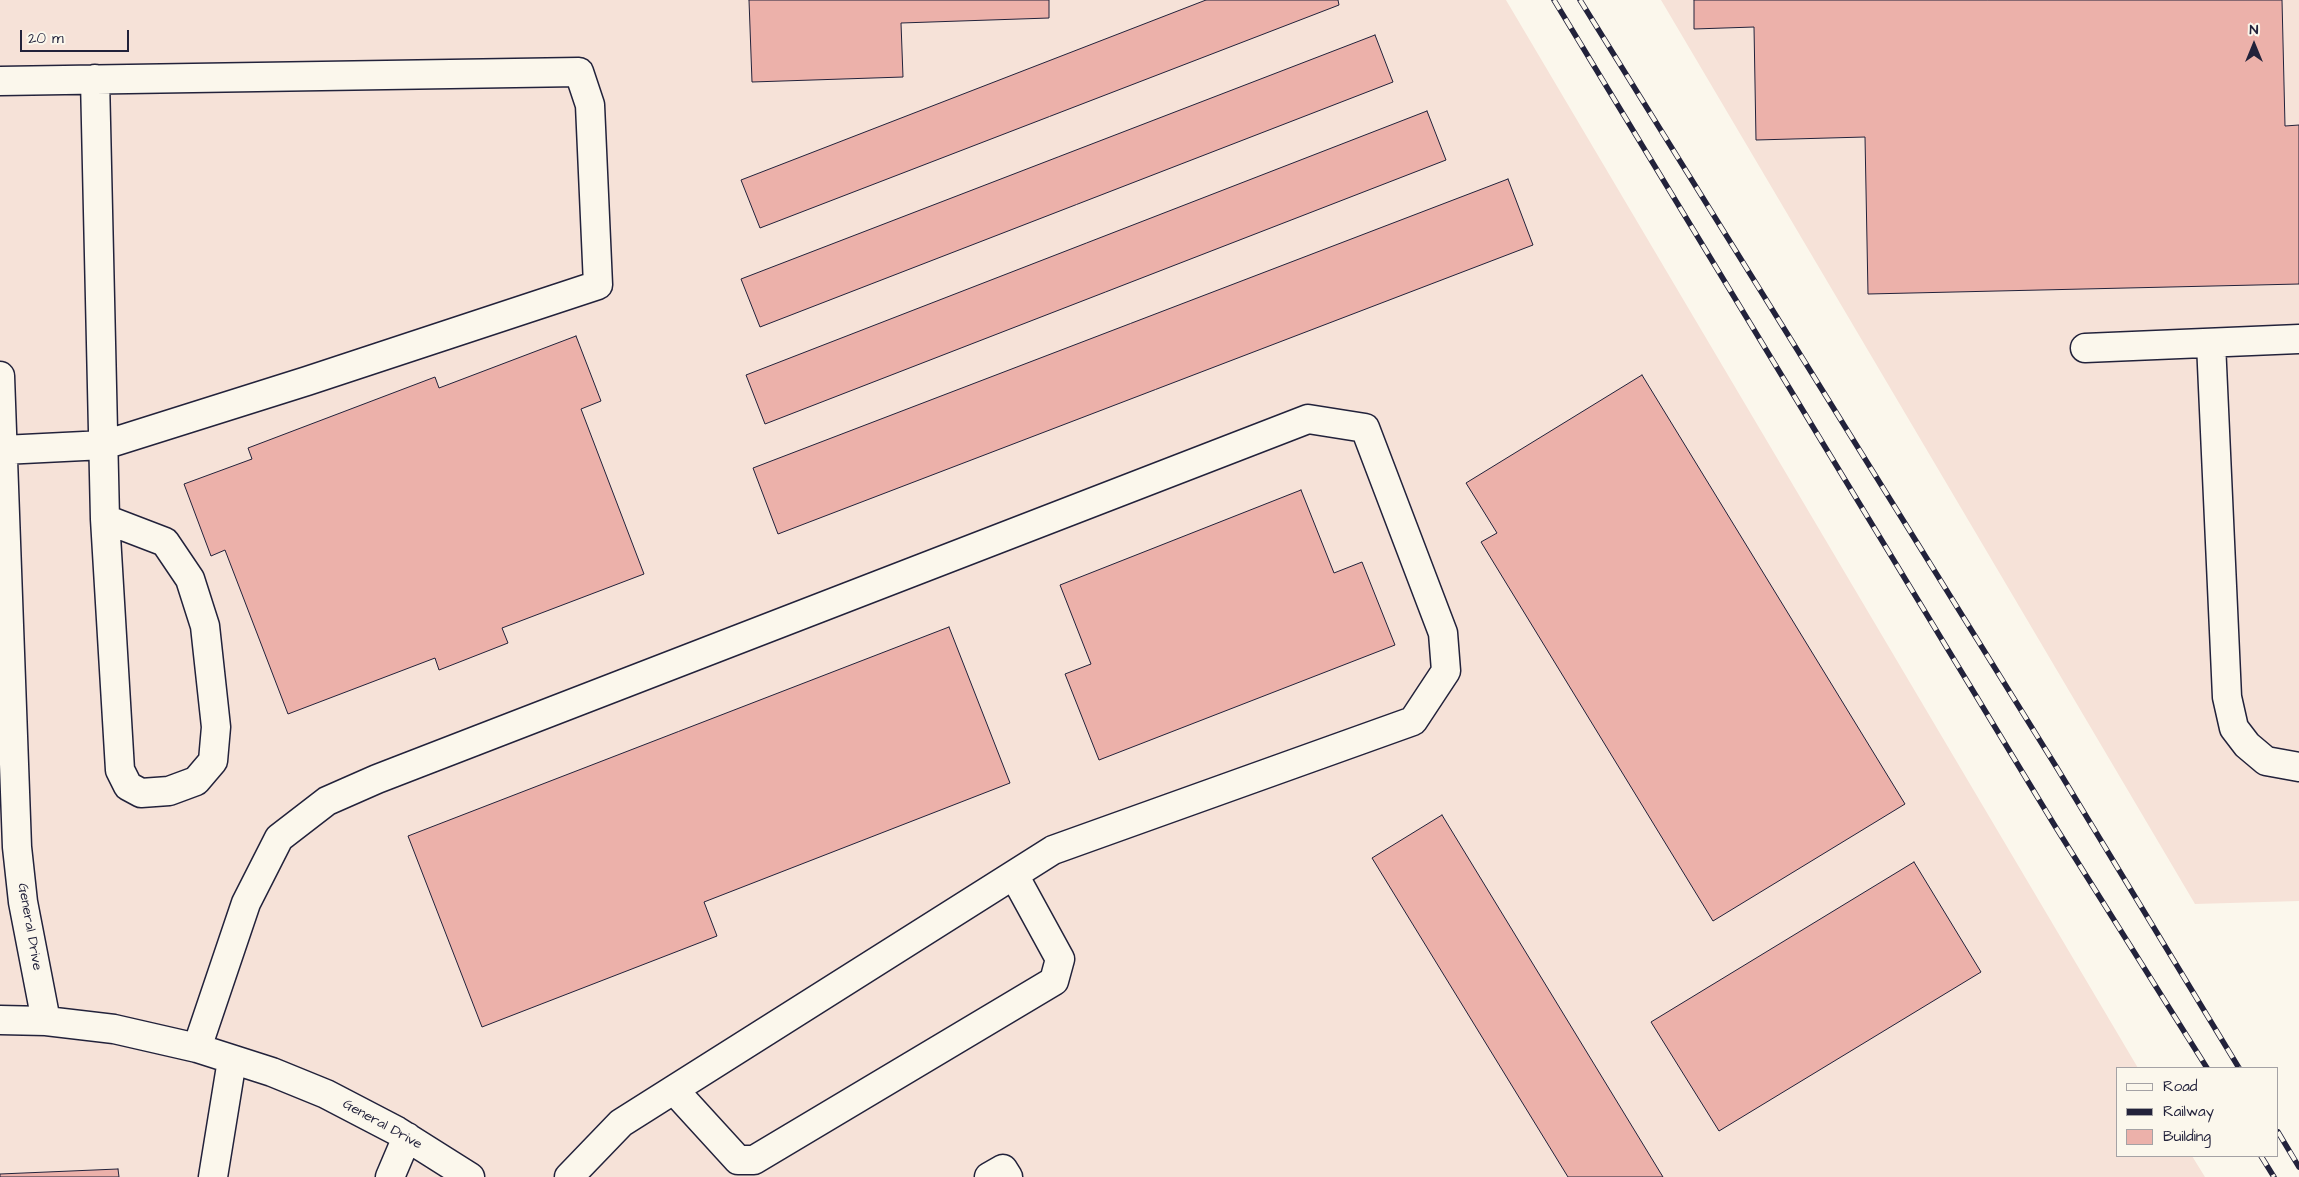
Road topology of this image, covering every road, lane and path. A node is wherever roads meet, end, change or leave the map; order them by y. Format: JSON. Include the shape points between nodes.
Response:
{"nodes":[{"id":1,"x":95,"y":79,"type":"junction"},
{"id":2,"x":0,"y":81,"type":"edge"},
{"id":3,"x":2299,"y":339,"type":"edge"},
{"id":4,"x":2211,"y":343,"type":"junction"},
{"id":5,"x":2085,"y":348,"type":"dead end"},
{"id":6,"x":0,"y":376,"type":"edge"},
{"id":7,"x":104,"y":445,"type":"junction"},
{"id":8,"x":3,"y":450,"type":"junction"},
{"id":9,"x":105,"y":519,"type":"junction"},
{"id":10,"x":5,"y":645,"type":"edge"},
{"id":11,"x":2299,"y":767,"type":"edge"},
{"id":12,"x":1014,"y":875,"type":"junction"},
{"id":13,"x":0,"y":1020,"type":"edge"},
{"id":14,"x":46,"y":1021,"type":"junction"},
{"id":15,"x":197,"y":1048,"type":"junction"},
{"id":16,"x":232,"y":1060,"type":"junction"},
{"id":17,"x":674,"y":1090,"type":"junction"},
{"id":18,"x":407,"y":1137,"type":"junction"},
{"id":19,"x":213,"y":1177,"type":"edge"},
{"id":20,"x":390,"y":1177,"type":"edge"},
{"id":21,"x":470,"y":1177,"type":"edge"},
{"id":22,"x":569,"y":1177,"type":"edge"},
{"id":23,"x":989,"y":1177,"type":"edge"},
{"id":24,"x":1008,"y":1177,"type":"edge"}],
"edges":[{"from":1,"to":2,"type":"street"},
{"from":1,"to":7,"type":"street"},
{"from":1,"to":7,"type":"street","via":[[579,72],[590,105],[598,285]]},
{"from":3,"to":4,"type":"street"},
{"from":4,"to":5,"type":"street"},
{"from":4,"to":11,"type":"street","via":[[2227,697],[2234,728],[2246,746],[2266,760]]},
{"from":6,"to":8,"type":"street","name":"General Drive"},
{"from":7,"to":8,"type":"street"},
{"from":7,"to":9,"type":"street"},
{"from":8,"to":10,"type":"street","name":"General Drive"},
{"from":9,"to":9,"type":"street","via":[[120,770],[128,786],[141,793],[169,791],[196,781],[213,760],[216,727],[205,626],[190,578],[164,542]]},
{"from":10,"to":14,"type":"street","name":"General Drive","via":[[17,847],[23,902]]},
{"from":12,"to":15,"type":"street","via":[[1053,850],[1413,721],[1446,671],[1443,633],[1365,428],[1308,419],[327,801],[278,838],[246,903]]},
{"from":12,"to":17,"type":"street"},
{"from":12,"to":17,"type":"street","via":[[1060,960],[1054,981],[754,1160],[738,1160]]},
{"from":13,"to":14,"type":"street"},
{"from":14,"to":15,"type":"street","name":"General Drive","via":[[114,1029]]},
{"from":15,"to":16,"type":"street","name":"General Drive"},
{"from":16,"to":18,"type":"street","name":"General Drive","via":[[326,1094]]},
{"from":16,"to":19,"type":"street"},
{"from":17,"to":22,"type":"street","via":[[621,1123]]},
{"from":18,"to":20,"type":"street"},
{"from":18,"to":21,"type":"street","name":"General Drive"},
{"from":23,"to":24,"type":"street","via":[[1003,1169]]}]}
